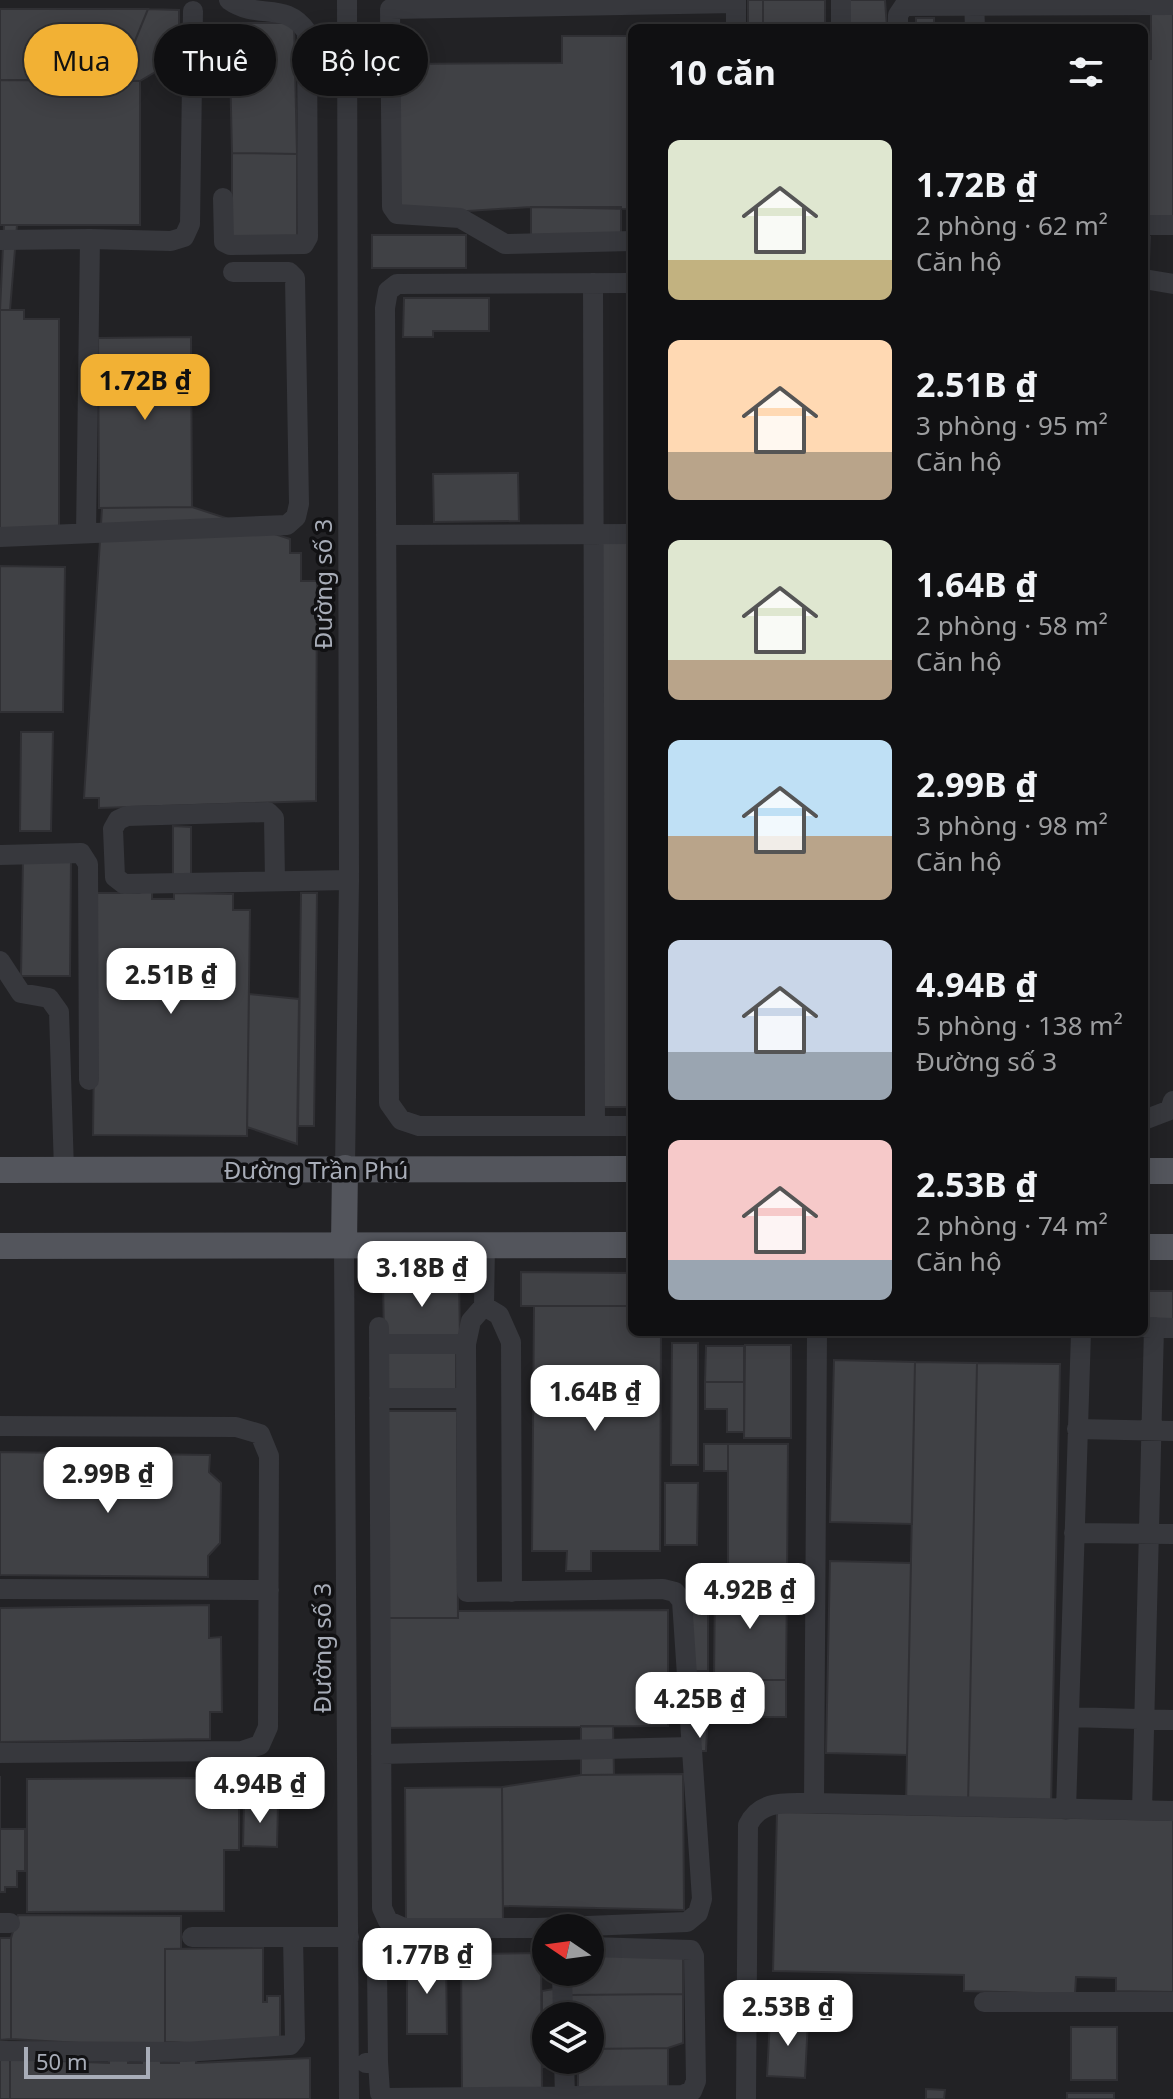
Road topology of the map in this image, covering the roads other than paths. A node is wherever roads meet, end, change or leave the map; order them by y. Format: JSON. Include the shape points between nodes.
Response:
{"nodes":[{"id":1,"x":229,"y":0,"type":"edge"},
{"id":2,"x":347,"y":0,"type":"edge"},
{"id":3,"x":841,"y":0,"type":"edge"},
{"id":4,"x":736,"y":2,"type":"edge"},
{"id":5,"x":974,"y":3,"type":"edge"},
{"id":6,"x":502,"y":4,"type":"edge"},
{"id":7,"x":1173,"y":5,"type":"edge"},
{"id":8,"x":193,"y":11,"type":"dead end"},
{"id":9,"x":736,"y":24,"type":"edge"},
{"id":10,"x":841,"y":24,"type":"edge"},
{"id":11,"x":898,"y":24,"type":"edge"},
{"id":12,"x":975,"y":24,"type":"edge"},
{"id":13,"x":223,"y":198,"type":"dead end"},
{"id":14,"x":1148,"y":225,"type":"edge"},
{"id":15,"x":1173,"y":225,"type":"edge"},
{"id":16,"x":90,"y":239,"type":"junction"},
{"id":17,"x":0,"y":240,"type":"edge"},
{"id":18,"x":628,"y":241,"type":"edge"},
{"id":19,"x":233,"y":272,"type":"dead end"},
{"id":20,"x":1148,"y":280,"type":"edge"},
{"id":21,"x":593,"y":283,"type":"junction"},
{"id":22,"x":628,"y":283,"type":"edge"},
{"id":23,"x":1173,"y":284,"type":"edge"},
{"id":24,"x":86,"y":534,"type":"junction"},
{"id":25,"x":594,"y":534,"type":"junction"},
{"id":26,"x":628,"y":534,"type":"edge"},
{"id":27,"x":386,"y":535,"type":"junction"},
{"id":28,"x":0,"y":537,"type":"edge"},
{"id":29,"x":0,"y":855,"type":"edge"},
{"id":30,"x":349,"y":880,"type":"junction"},
{"id":31,"x":275,"y":881,"type":"junction"},
{"id":32,"x":0,"y":961,"type":"edge"},
{"id":33,"x":89,"y":1080,"type":"dead end"},
{"id":34,"x":1173,"y":1101,"type":"edge"},
{"id":35,"x":1148,"y":1118,"type":"edge"},
{"id":36,"x":595,"y":1126,"type":"junction"},
{"id":37,"x":628,"y":1126,"type":"edge"},
{"id":38,"x":345,"y":1168,"type":"junction"},
{"id":39,"x":628,"y":1169,"type":"edge"},
{"id":40,"x":0,"y":1170,"type":"edge"},
{"id":41,"x":64,"y":1170,"type":"junction"},
{"id":42,"x":1148,"y":1171,"type":"edge"},
{"id":43,"x":1173,"y":1171,"type":"edge"},
{"id":44,"x":344,"y":1245,"type":"junction"},
{"id":45,"x":485,"y":1245,"type":"junction"},
{"id":46,"x":628,"y":1245,"type":"edge"},
{"id":47,"x":0,"y":1246,"type":"edge"},
{"id":48,"x":1148,"y":1247,"type":"edge"},
{"id":49,"x":1173,"y":1247,"type":"edge"},
{"id":50,"x":484,"y":1306,"type":"junction"},
{"id":51,"x":1157,"y":1327,"type":"edge"},
{"id":52,"x":817,"y":1336,"type":"edge"},
{"id":53,"x":1081,"y":1336,"type":"edge"},
{"id":54,"x":466,"y":1344,"type":"junction"},
{"id":55,"x":379,"y":1398,"type":"junction"},
{"id":56,"x":466,"y":1398,"type":"junction"},
{"id":57,"x":0,"y":1426,"type":"edge"},
{"id":58,"x":1077,"y":1429,"type":"junction"},
{"id":59,"x":1151,"y":1431,"type":"junction"},
{"id":60,"x":1173,"y":1431,"type":"edge"},
{"id":61,"x":1074,"y":1533,"type":"junction"},
{"id":62,"x":1149,"y":1534,"type":"junction"},
{"id":63,"x":1173,"y":1534,"type":"edge"},
{"id":64,"x":0,"y":1589,"type":"edge"},
{"id":65,"x":269,"y":1590,"type":"junction"},
{"id":66,"x":512,"y":1592,"type":"junction"},
{"id":67,"x":1069,"y":1717,"type":"junction"},
{"id":68,"x":1145,"y":1719,"type":"junction"},
{"id":69,"x":1173,"y":1720,"type":"edge"},
{"id":70,"x":691,"y":1747,"type":"junction"},
{"id":71,"x":0,"y":1753,"type":"edge"},
{"id":72,"x":381,"y":1754,"type":"junction"},
{"id":73,"x":814,"y":1803,"type":"junction"},
{"id":74,"x":1066,"y":1810,"type":"junction"},
{"id":75,"x":1142,"y":1811,"type":"junction"},
{"id":76,"x":1173,"y":1811,"type":"edge"},
{"id":77,"x":192,"y":1937,"type":"dead end"},
{"id":78,"x":293,"y":1937,"type":"junction"},
{"id":79,"x":349,"y":1937,"type":"junction"},
{"id":80,"x":604,"y":1947,"type":"edge"},
{"id":81,"x":456,"y":1953,"type":"dead end"},
{"id":82,"x":984,"y":2002,"type":"dead end"},
{"id":83,"x":1173,"y":2002,"type":"edge"},
{"id":84,"x":0,"y":2051,"type":"edge"},
{"id":85,"x":378,"y":2062,"type":"junction"},
{"id":86,"x":349,"y":2065,"type":"junction"},
{"id":87,"x":564,"y":2074,"type":"edge"},
{"id":88,"x":565,"y":2096,"type":"junction"},
{"id":89,"x":475,"y":2098,"type":"edge"},
{"id":90,"x":349,"y":2099,"type":"edge"},
{"id":91,"x":746,"y":2099,"type":"edge"}],
"edges":[{"from":1,"to":13,"type":"street","via":[[238,5],[282,3],[298,12],[307,32],[308,237],[304,244],[230,245],[224,242]]},
{"from":2,"to":30,"type":"street","name":"Đường số 3"},
{"from":3,"to":10,"type":"street"},
{"from":4,"to":6,"type":"street"},
{"from":4,"to":9,"type":"street"},
{"from":5,"to":7,"type":"street"},
{"from":5,"to":11,"type":"street","via":[[904,6]]},
{"from":5,"to":12,"type":"street"},
{"from":6,"to":18,"type":"street","via":[[390,9],[392,207],[397,214],[460,218],[505,244]]},
{"from":8,"to":16,"type":"street","via":[[190,224],[184,237],[171,241]]},
{"from":14,"to":15,"type":"street"},
{"from":16,"to":17,"type":"street"},
{"from":16,"to":24,"type":"street"},
{"from":19,"to":24,"type":"street","via":[[289,272],[295,278],[296,517],[287,525]]},
{"from":20,"to":23,"type":"street"},
{"from":21,"to":22,"type":"street"},
{"from":21,"to":25,"type":"street"},
{"from":21,"to":27,"type":"street","via":[[397,284],[388,291]]},
{"from":24,"to":28,"type":"street"},
{"from":25,"to":26,"type":"street"},
{"from":25,"to":27,"type":"street"},
{"from":25,"to":36,"type":"street"},
{"from":27,"to":36,"type":"street","via":[[389,1103],[401,1120],[419,1126]]},
{"from":29,"to":33,"type":"street","via":[[68,851],[81,853],[88,864]]},
{"from":30,"to":31,"type":"street"},
{"from":30,"to":38,"type":"street","name":"Đường số 3"},
{"from":31,"to":31,"type":"street","via":[[118,882],[113,829],[127,816],[268,812],[274,818]]},
{"from":32,"to":41,"type":"street","via":[[21,993],[49,998],[59,1012]]},
{"from":34,"to":35,"type":"street","via":[[1170,1110]]},
{"from":36,"to":37,"type":"street"},
{"from":38,"to":39,"type":"main road","name":"Đường Trần Phú"},
{"from":38,"to":41,"type":"main road","name":"Đường Trần Phú"},
{"from":38,"to":44,"type":"main road"},
{"from":40,"to":41,"type":"main road","name":"Đường Trần Phú"},
{"from":42,"to":43,"type":"main road"},
{"from":44,"to":45,"type":"main road"},
{"from":44,"to":47,"type":"main road"},
{"from":44,"to":79,"type":"street","name":"Đường số 3"},
{"from":45,"to":46,"type":"main road"},
{"from":45,"to":50,"type":"street"},
{"from":48,"to":49,"type":"main road"},
{"from":50,"to":54,"type":"street","via":[[471,1321]]},
{"from":50,"to":66,"type":"street","via":[[499,1315],[511,1342]]},
{"from":51,"to":59,"type":"street"},
{"from":52,"to":73,"type":"street"},
{"from":53,"to":58,"type":"street"},
{"from":54,"to":55,"type":"street","via":[[379,1335]]},
{"from":54,"to":56,"type":"street"},
{"from":55,"to":56,"type":"street"},
{"from":55,"to":72,"type":"street"},
{"from":56,"to":66,"type":"street","via":[[467,1592]]},
{"from":57,"to":65,"type":"street","via":[[236,1427],[260,1434],[269,1456]]},
{"from":58,"to":59,"type":"street"},
{"from":58,"to":61,"type":"street"},
{"from":59,"to":60,"type":"street"},
{"from":59,"to":62,"type":"street"},
{"from":61,"to":62,"type":"street"},
{"from":61,"to":67,"type":"street"},
{"from":62,"to":63,"type":"street"},
{"from":62,"to":68,"type":"street"},
{"from":64,"to":65,"type":"street"},
{"from":65,"to":71,"type":"street","via":[[268,1727],[260,1745],[242,1751]]},
{"from":66,"to":70,"type":"street","via":[[675,1592],[682,1601]]},
{"from":67,"to":68,"type":"street"},
{"from":67,"to":74,"type":"street"},
{"from":68,"to":69,"type":"street"},
{"from":68,"to":75,"type":"street"},
{"from":70,"to":72,"type":"street"},
{"from":70,"to":72,"type":"street","via":[[702,1899],[698,1913],[687,1922],[537,1928],[404,1928],[388,1921],[382,1908]]},
{"from":73,"to":74,"type":"street"},
{"from":73,"to":91,"type":"street","via":[[768,1805],[754,1813],[748,1825]]},
{"from":74,"to":75,"type":"street"},
{"from":75,"to":76,"type":"street"},
{"from":77,"to":78,"type":"street"},
{"from":78,"to":79,"type":"street"},
{"from":78,"to":84,"type":"street","via":[[295,2039],[290,2045],[185,2052]]},
{"from":79,"to":86,"type":"street","name":"Đường số 3"},
{"from":80,"to":88,"type":"street","via":[[691,1950],[696,2081],[683,2095]]},
{"from":81,"to":85,"type":"street","via":[[382,1957],[377,1965]]},
{"from":82,"to":83,"type":"street"},
{"from":85,"to":86,"type":"street"},
{"from":85,"to":89,"type":"street","via":[[385,2098]]},
{"from":86,"to":90,"type":"street","name":"Đường số 3"},
{"from":87,"to":88,"type":"street"},
{"from":88,"to":89,"type":"street"}]}
